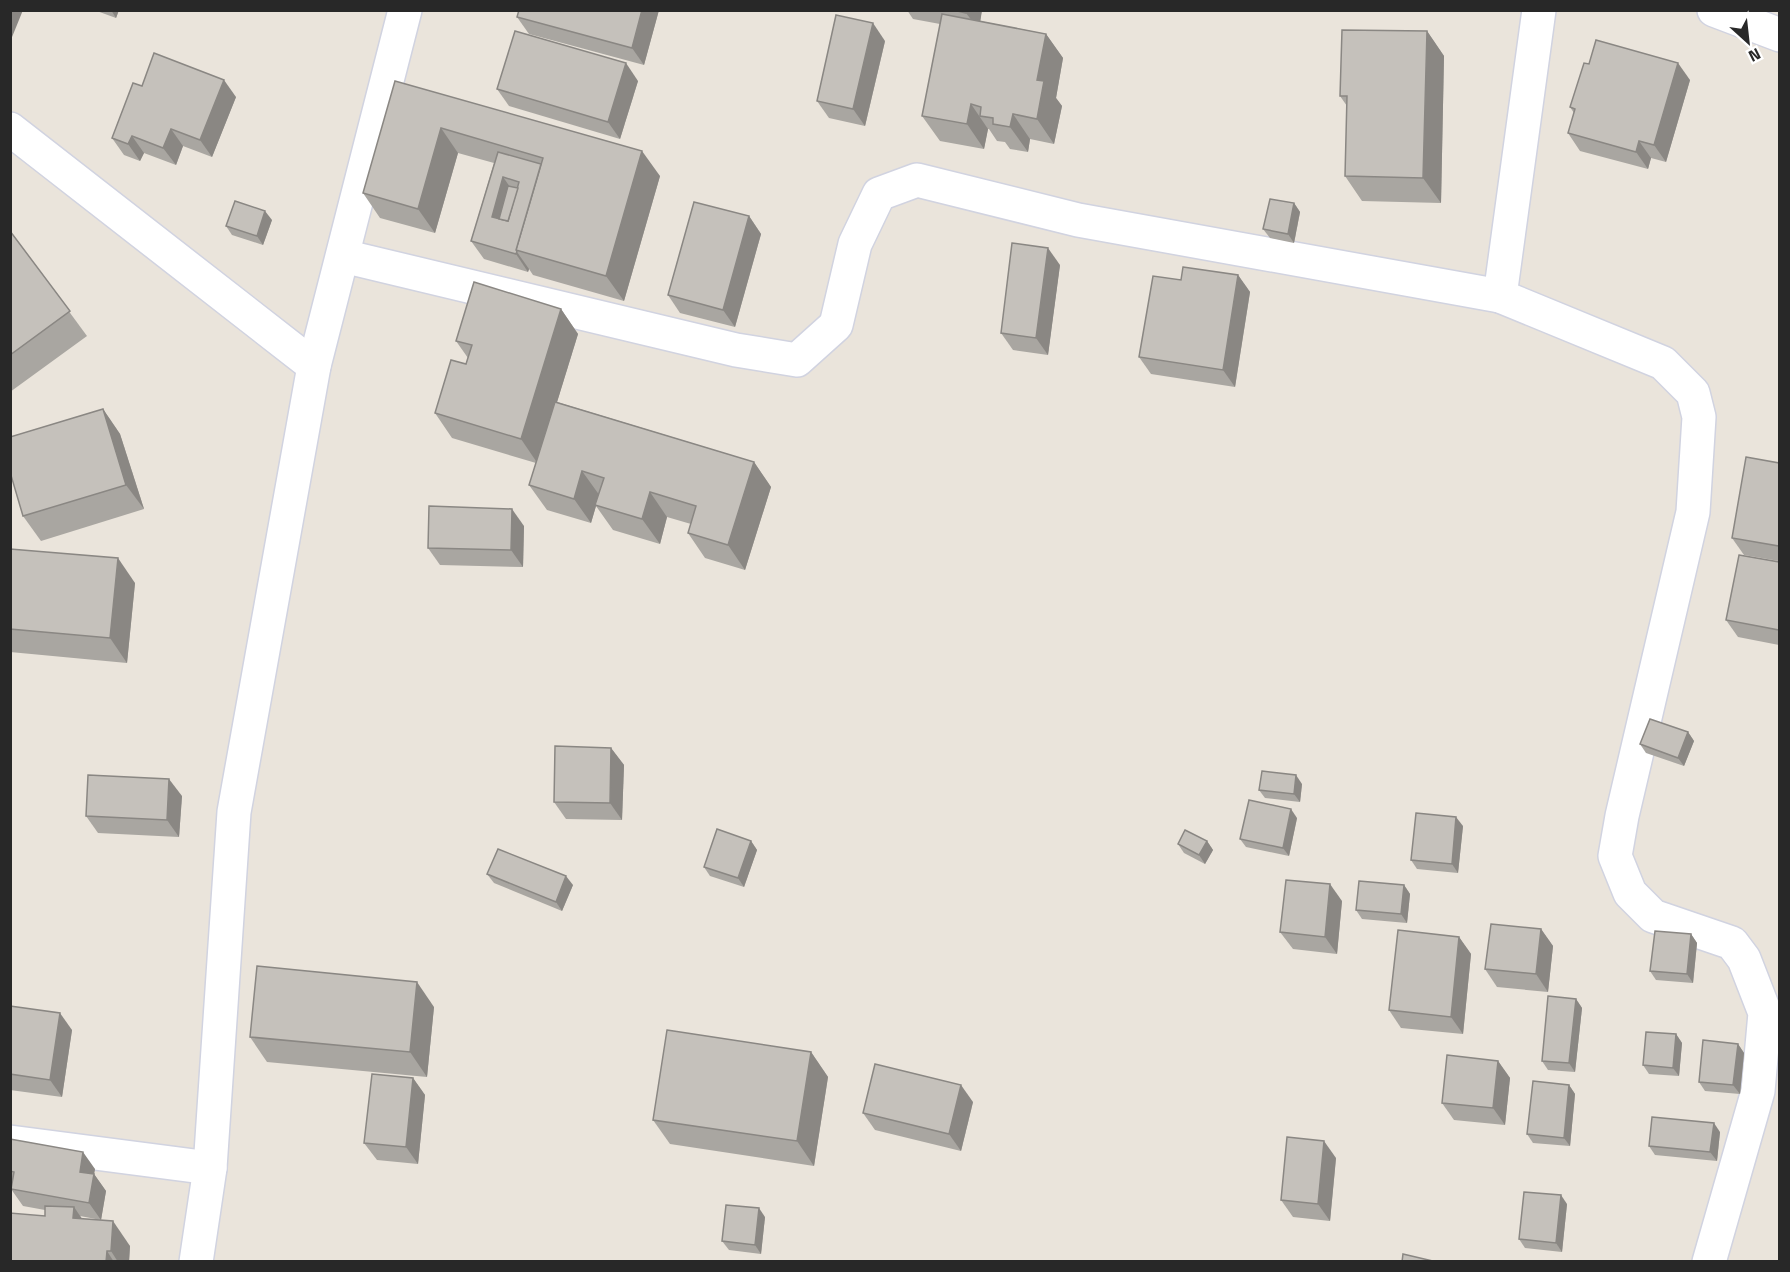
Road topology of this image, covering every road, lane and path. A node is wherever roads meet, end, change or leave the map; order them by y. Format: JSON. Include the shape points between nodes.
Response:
{"nodes":[{"id":1,"x":405,"y":10,"type":"edge"},
{"id":2,"x":1539,"y":10,"type":"edge"},
{"id":3,"x":1714,"y":10,"type":"edge"},
{"id":4,"x":1779,"y":35,"type":"edge"},
{"id":5,"x":10,"y":129,"type":"edge"},
{"id":6,"x":343,"y":256,"type":"junction"},
{"id":7,"x":1500,"y":296,"type":"junction"},
{"id":8,"x":314,"y":366,"type":"junction"},
{"id":9,"x":10,"y":1142,"type":"edge"},
{"id":10,"x":210,"y":1168,"type":"junction"},
{"id":11,"x":196,"y":1262,"type":"edge"},
{"id":12,"x":1709,"y":1262,"type":"edge"}],
"edges":[{"from":1,"to":6,"type":"street"},
{"from":2,"to":7,"type":"street"},
{"from":3,"to":4,"type":"street"},
{"from":5,"to":8,"type":"street"},
{"from":6,"to":7,"type":"street","via":[[735,351],[797,360],[836,325],[855,244],[879,194],[917,180],[1078,220]]},
{"from":6,"to":8,"type":"street"},
{"from":7,"to":12,"type":"street","via":[[1663,363],[1693,393],[1699,417],[1693,512],[1615,856],[1630,892],[1653,915],[1732,944],[1744,959],[1765,1013],[1758,1091]]},
{"from":8,"to":10,"type":"street","via":[[234,812]]},
{"from":9,"to":10,"type":"street"},
{"from":10,"to":11,"type":"street"}]}
